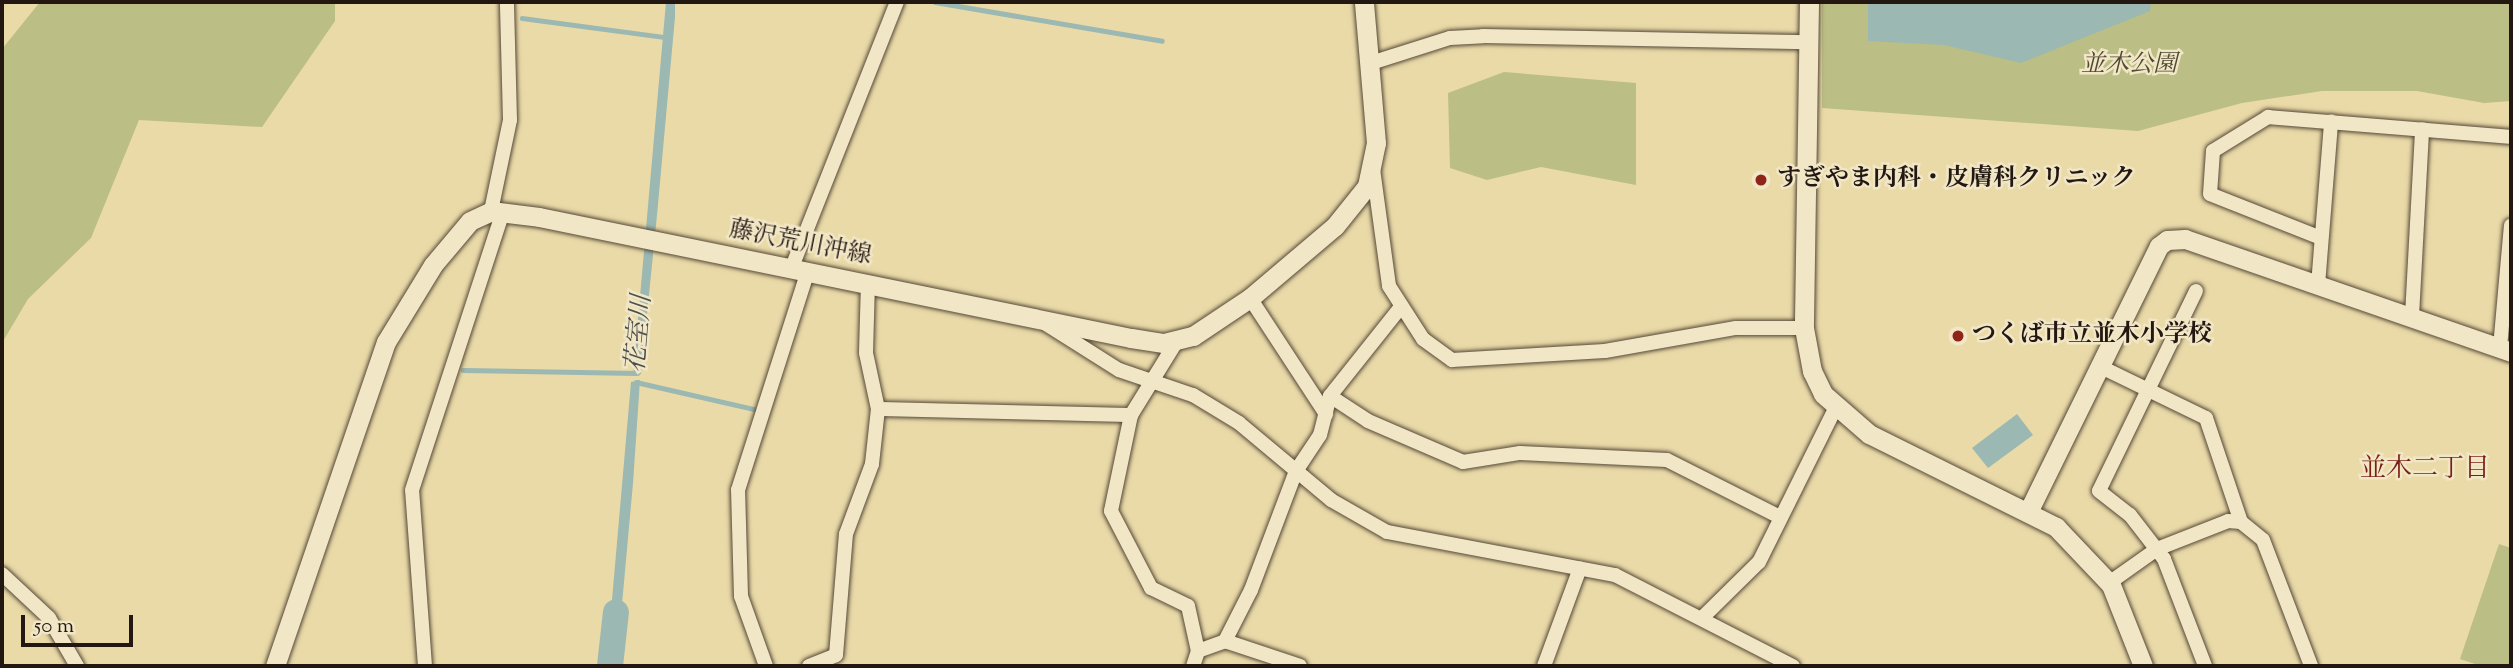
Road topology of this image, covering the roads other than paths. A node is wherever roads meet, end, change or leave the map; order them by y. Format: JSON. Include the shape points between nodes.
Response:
{"nodes":[{"id":1,"x":508,"y":2,"type":"edge"},
{"id":2,"x":897,"y":2,"type":"edge"},
{"id":3,"x":1364,"y":2,"type":"edge"},
{"id":4,"x":1810,"y":2,"type":"edge"},
{"id":5,"x":1808,"y":42,"type":"junction"},
{"id":6,"x":1371,"y":63,"type":"junction"},
{"id":7,"x":2331,"y":122,"type":"junction"},
{"id":8,"x":2422,"y":129,"type":"junction"},
{"id":9,"x":2511,"y":136,"type":"edge"},
{"id":10,"x":1373,"y":169,"type":"junction"},
{"id":11,"x":497,"y":211,"type":"junction"},
{"id":12,"x":2511,"y":225,"type":"edge"},
{"id":13,"x":2321,"y":238,"type":"junction"},
{"id":14,"x":800,"y":269,"type":"junction"},
{"id":15,"x":868,"y":283,"type":"junction"},
{"id":16,"x":2318,"y":285,"type":"junction"},
{"id":17,"x":2196,"y":291,"type":"dead end"},
{"id":18,"x":1250,"y":298,"type":"junction"},
{"id":19,"x":1400,"y":308,"type":"junction"},
{"id":20,"x":2412,"y":316,"type":"junction"},
{"id":21,"x":1042,"y":321,"type":"junction"},
{"id":22,"x":1804,"y":328,"type":"junction"},
{"id":23,"x":1178,"y":339,"type":"junction"},
{"id":24,"x":2506,"y":350,"type":"edge"},
{"id":25,"x":2099,"y":366,"type":"junction"},
{"id":26,"x":1150,"y":381,"type":"junction"},
{"id":27,"x":2148,"y":390,"type":"junction"},
{"id":28,"x":1329,"y":396,"type":"junction"},
{"id":29,"x":878,"y":409,"type":"junction"},
{"id":30,"x":1835,"y":409,"type":"junction"},
{"id":31,"x":1326,"y":414,"type":"junction"},
{"id":32,"x":1131,"y":415,"type":"junction"},
{"id":33,"x":1296,"y":471,"type":"junction"},
{"id":34,"x":2029,"y":510,"type":"junction"},
{"id":35,"x":1780,"y":517,"type":"junction"},
{"id":36,"x":2241,"y":522,"type":"junction"},
{"id":37,"x":2157,"y":549,"type":"junction"},
{"id":38,"x":1580,"y":568,"type":"junction"},
{"id":39,"x":2,"y":574,"type":"edge"},
{"id":40,"x":2109,"y":583,"type":"junction"},
{"id":41,"x":1703,"y":617,"type":"junction"},
{"id":42,"x":1225,"y":640,"type":"junction"},
{"id":43,"x":1198,"y":651,"type":"junction"},
{"id":44,"x":77,"y":666,"type":"edge"},
{"id":45,"x":275,"y":666,"type":"edge"},
{"id":46,"x":425,"y":666,"type":"edge"},
{"id":47,"x":766,"y":666,"type":"edge"},
{"id":48,"x":808,"y":666,"type":"edge"},
{"id":49,"x":1193,"y":666,"type":"edge"},
{"id":50,"x":1300,"y":666,"type":"edge"},
{"id":51,"x":1544,"y":666,"type":"edge"},
{"id":52,"x":1793,"y":666,"type":"edge"},
{"id":53,"x":2143,"y":666,"type":"edge"},
{"id":54,"x":2205,"y":666,"type":"edge"},
{"id":55,"x":2311,"y":666,"type":"edge"}],
"edges":[{"from":1,"to":11,"type":"street","via":[[510,120]]},
{"from":2,"to":14,"type":"street"},
{"from":3,"to":6,"type":"main road"},
{"from":4,"to":5,"type":"main road"},
{"from":5,"to":6,"type":"street","via":[[1483,36],[1450,38]]},
{"from":5,"to":22,"type":"main road"},
{"from":6,"to":10,"type":"main road"},
{"from":7,"to":8,"type":"street"},
{"from":7,"to":13,"type":"street"},
{"from":7,"to":13,"type":"street","via":[[2268,117],[2213,151],[2210,194]]},
{"from":8,"to":9,"type":"street"},
{"from":8,"to":20,"type":"street"},
{"from":10,"to":18,"type":"main road","name":"藤沢荒川沖線","via":[[1348,212]]},
{"from":10,"to":19,"type":"street","via":[[1383,261]]},
{"from":11,"to":14,"type":"main road","name":"藤沢荒川沖線"},
{"from":11,"to":45,"type":"main road","via":[[457,231],[386,342]]},
{"from":11,"to":46,"type":"street","via":[[412,490]]},
{"from":12,"to":24,"type":"street"},
{"from":13,"to":16,"type":"street"},
{"from":14,"to":15,"type":"main road","name":"藤沢荒川沖線"},
{"from":14,"to":47,"type":"street","via":[[738,490],[741,596]]},
{"from":15,"to":21,"type":"main road","name":"藤沢荒川沖線"},
{"from":15,"to":29,"type":"street","via":[[866,353]]},
{"from":16,"to":20,"type":"main road"},
{"from":16,"to":25,"type":"main road","via":[[2185,239],[2167,240],[2159,246]]},
{"from":17,"to":27,"type":"street"},
{"from":18,"to":23,"type":"main road","name":"藤沢荒川沖線","via":[[1211,326]]},
{"from":18,"to":31,"type":"street"},
{"from":19,"to":22,"type":"street","via":[[1438,354],[1468,362],[1605,351],[1736,328]]},
{"from":19,"to":28,"type":"street"},
{"from":20,"to":24,"type":"main road"},
{"from":21,"to":23,"type":"main road","name":"藤沢荒川沖線","via":[[1131,338]]},
{"from":21,"to":26,"type":"street","via":[[1071,344]]},
{"from":22,"to":30,"type":"main road","via":[[1812,371]]},
{"from":23,"to":26,"type":"street"},
{"from":25,"to":27,"type":"street"},
{"from":25,"to":34,"type":"main road"},
{"from":26,"to":32,"type":"street"},
{"from":26,"to":33,"type":"street","via":[[1193,395],[1239,423]]},
{"from":27,"to":36,"type":"street","via":[[2206,418]]},
{"from":27,"to":37,"type":"street","via":[[2099,491],[2130,515]]},
{"from":28,"to":31,"type":"street"},
{"from":28,"to":35,"type":"street","via":[[1368,421],[1463,462],[1520,453],[1667,460]]},
{"from":29,"to":32,"type":"street"},
{"from":29,"to":48,"type":"street","via":[[872,464],[846,534],[835,655]]},
{"from":30,"to":34,"type":"main road","via":[[1869,434]]},
{"from":30,"to":35,"type":"street","via":[[1791,506]]},
{"from":31,"to":33,"type":"street","via":[[1320,435]]},
{"from":32,"to":43,"type":"street","via":[[1111,511],[1151,589],[1188,606]]},
{"from":33,"to":38,"type":"street","via":[[1331,500],[1387,532]]},
{"from":33,"to":42,"type":"street","via":[[1251,590]]},
{"from":34,"to":40,"type":"main road","via":[[2079,547]]},
{"from":35,"to":41,"type":"street","via":[[1759,562]]},
{"from":36,"to":37,"type":"street","via":[[2215,525]]},
{"from":36,"to":55,"type":"street","via":[[2263,540]]},
{"from":37,"to":40,"type":"street"},
{"from":37,"to":54,"type":"street","via":[[2179,587]]},
{"from":38,"to":41,"type":"street","via":[[1646,587]]},
{"from":38,"to":51,"type":"street"},
{"from":39,"to":44,"type":"street","via":[[50,618]]},
{"from":40,"to":53,"type":"main road","via":[[2133,629]]},
{"from":41,"to":52,"type":"street"},
{"from":42,"to":43,"type":"street"},
{"from":42,"to":50,"type":"street"},
{"from":43,"to":49,"type":"street"}]}
